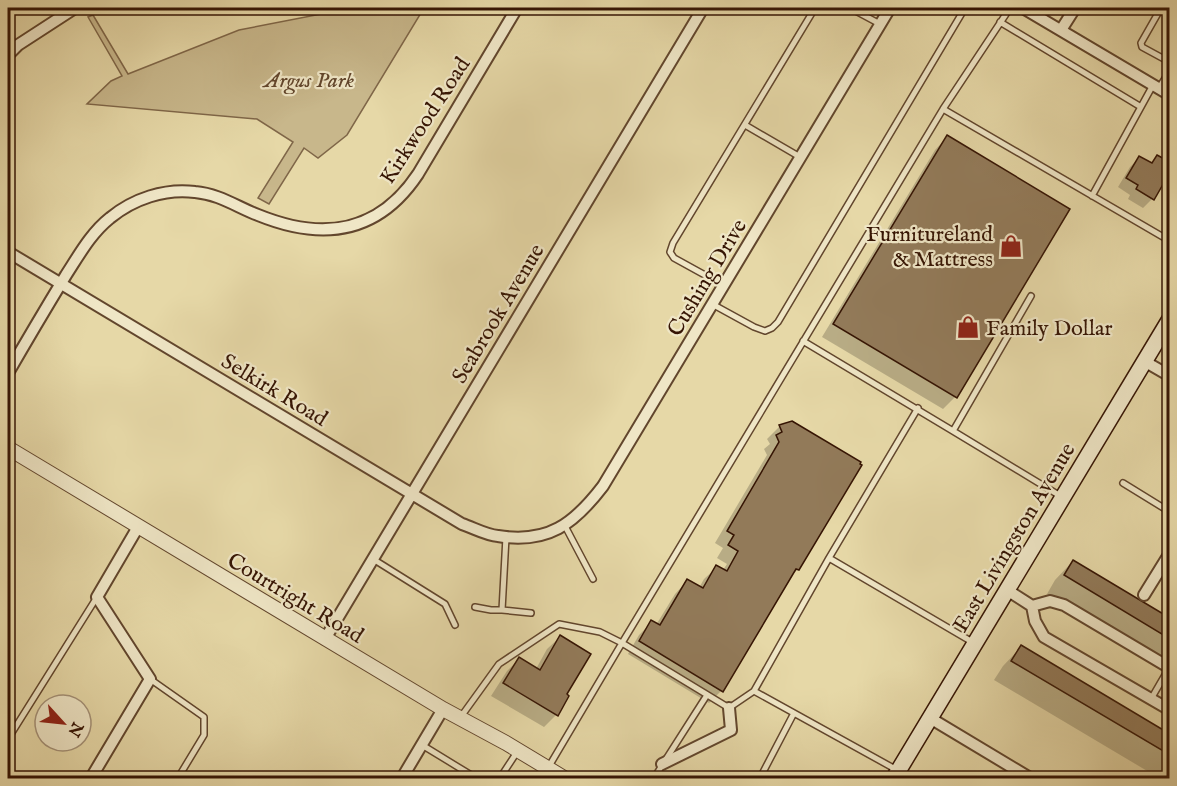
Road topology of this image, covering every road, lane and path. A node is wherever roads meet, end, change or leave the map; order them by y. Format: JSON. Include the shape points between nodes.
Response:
{"nodes":[{"id":1,"x":75,"y":8,"type":"edge"},
{"id":2,"x":517,"y":8,"type":"edge"},
{"id":3,"x":703,"y":8,"type":"edge"},
{"id":4,"x":815,"y":8,"type":"edge"},
{"id":5,"x":850,"y":8,"type":"edge"},
{"id":6,"x":890,"y":8,"type":"edge"},
{"id":7,"x":965,"y":8,"type":"edge"},
{"id":8,"x":1010,"y":8,"type":"edge"},
{"id":9,"x":1023,"y":8,"type":"edge"},
{"id":10,"x":1075,"y":8,"type":"edge"},
{"id":11,"x":1161,"y":8,"type":"edge"},
{"id":12,"x":1000,"y":22,"type":"junction"},
{"id":13,"x":880,"y":24,"type":"junction"},
{"id":14,"x":1061,"y":30,"type":"junction"},
{"id":15,"x":1170,"y":53,"type":"edge"},
{"id":16,"x":8,"y":55,"type":"edge"},
{"id":17,"x":1168,"y":62,"type":"edge"},
{"id":18,"x":1170,"y":70,"type":"edge"},
{"id":19,"x":1156,"y":87,"type":"junction"},
{"id":20,"x":1170,"y":95,"type":"edge"},
{"id":21,"x":1141,"y":107,"type":"junction"},
{"id":22,"x":943,"y":109,"type":"junction"},
{"id":23,"x":745,"y":124,"type":"junction"},
{"id":24,"x":800,"y":157,"type":"junction"},
{"id":25,"x":1092,"y":196,"type":"junction"},
{"id":26,"x":1170,"y":241,"type":"edge"},
{"id":27,"x":8,"y":252,"type":"edge"},
{"id":28,"x":61,"y":284,"type":"junction"},
{"id":29,"x":723,"y":285,"type":"junction"},
{"id":30,"x":1031,"y":296,"type":"dead end"},
{"id":31,"x":712,"y":304,"type":"junction"},
{"id":32,"x":1170,"y":319,"type":"edge"},
{"id":33,"x":803,"y":341,"type":"junction"},
{"id":34,"x":1144,"y":361,"type":"junction"},
{"id":35,"x":8,"y":373,"type":"edge"},
{"id":36,"x":1170,"y":376,"type":"edge"},
{"id":37,"x":918,"y":408,"type":"junction"},
{"id":38,"x":953,"y":431,"type":"junction"},
{"id":39,"x":8,"y":448,"type":"edge"},
{"id":40,"x":1123,"y":483,"type":"dead end"},
{"id":41,"x":411,"y":495,"type":"junction"},
{"id":42,"x":1063,"y":498,"type":"junction"},
{"id":43,"x":1170,"y":512,"type":"edge"},
{"id":44,"x":565,"y":526,"type":"junction"},
{"id":45,"x":138,"y":527,"type":"junction"},
{"id":46,"x":506,"y":537,"type":"junction"},
{"id":47,"x":530,"y":538,"type":"joint"},
{"id":48,"x":1170,"y":554,"type":"edge"},
{"id":49,"x":829,"y":558,"type":"junction"},
{"id":50,"x":373,"y":559,"type":"junction"},
{"id":51,"x":593,"y":579,"type":"dead end"},
{"id":52,"x":1007,"y":590,"type":"junction"},
{"id":53,"x":1144,"y":595,"type":"dead end"},
{"id":54,"x":97,"y":597,"type":"junction"},
{"id":55,"x":1032,"y":606,"type":"junction"},
{"id":56,"x":475,"y":607,"type":"dead end"},
{"id":57,"x":502,"y":610,"type":"junction"},
{"id":58,"x":531,"y":613,"type":"dead end"},
{"id":59,"x":455,"y":625,"type":"dead end"},
{"id":60,"x":325,"y":639,"type":"junction"},
{"id":61,"x":622,"y":643,"type":"junction"},
{"id":62,"x":975,"y":643,"type":"junction"},
{"id":63,"x":1169,"y":668,"type":"edge"},
{"id":64,"x":150,"y":679,"type":"junction"},
{"id":65,"x":754,"y":691,"type":"junction"},
{"id":66,"x":707,"y":695,"type":"junction"},
{"id":67,"x":1151,"y":699,"type":"junction"},
{"id":68,"x":729,"y":708,"type":"junction"},
{"id":69,"x":442,"y":709,"type":"junction"},
{"id":70,"x":1170,"y":710,"type":"edge"},
{"id":71,"x":794,"y":712,"type":"junction"},
{"id":72,"x":460,"y":718,"type":"junction"},
{"id":73,"x":930,"y":718,"type":"junction"},
{"id":74,"x":8,"y":739,"type":"edge"},
{"id":75,"x":422,"y":745,"type":"junction"},
{"id":76,"x":518,"y":750,"type":"junction"},
{"id":77,"x":662,"y":765,"type":"junction"},
{"id":78,"x":548,"y":769,"type":"junction"},
{"id":79,"x":896,"y":775,"type":"edge"},
{"id":80,"x":91,"y":778,"type":"edge"},
{"id":81,"x":178,"y":778,"type":"edge"},
{"id":82,"x":402,"y":778,"type":"edge"},
{"id":83,"x":476,"y":778,"type":"edge"},
{"id":84,"x":500,"y":778,"type":"edge"},
{"id":85,"x":564,"y":778,"type":"edge"},
{"id":86,"x":654,"y":778,"type":"edge"},
{"id":87,"x":759,"y":778,"type":"edge"},
{"id":88,"x":1030,"y":778,"type":"edge"}],
"edges":[{"from":1,"to":16,"type":"street"},
{"from":2,"to":28,"type":"street","name":"Kirkwood Road","via":[[409,187],[380,212],[346,228],[314,230],[285,226],[225,199],[194,192],[164,193],[134,202],[109,218],[88,241]]},
{"from":3,"to":41,"type":"street","name":"Seabrook Avenue"},
{"from":4,"to":23,"type":"lane"},
{"from":5,"to":13,"type":"lane"},
{"from":6,"to":13,"type":"street","name":"Cushing Drive"},
{"from":7,"to":31,"type":"lane","via":[[778,322],[765,331]]},
{"from":8,"to":12,"type":"lane"},
{"from":9,"to":14,"type":"street"},
{"from":10,"to":14,"type":"street"},
{"from":11,"to":17,"type":"lane","via":[[1141,43]]},
{"from":12,"to":21,"type":"lane"},
{"from":12,"to":22,"type":"lane"},
{"from":13,"to":24,"type":"street","name":"Cushing Drive"},
{"from":14,"to":19,"type":"street"},
{"from":15,"to":17,"type":"lane"},
{"from":18,"to":19,"type":"lane"},
{"from":19,"to":20,"type":"street"},
{"from":19,"to":21,"type":"lane"},
{"from":21,"to":25,"type":"lane"},
{"from":22,"to":25,"type":"lane"},
{"from":22,"to":33,"type":"lane"},
{"from":23,"to":24,"type":"lane"},
{"from":23,"to":29,"type":"lane","via":[[670,252],[682,264]]},
{"from":24,"to":29,"type":"street","name":"Cushing Drive"},
{"from":25,"to":26,"type":"lane"},
{"from":27,"to":28,"type":"street","name":"Selkirk Road"},
{"from":28,"to":35,"type":"street","name":"Kirkwood Road"},
{"from":28,"to":41,"type":"street","name":"Selkirk Road"},
{"from":29,"to":31,"type":"street","name":"Cushing Drive"},
{"from":30,"to":38,"type":"lane"},
{"from":31,"to":44,"type":"street","name":"Cushing Drive","via":[[603,486],[586,509]]},
{"from":32,"to":34,"type":"main road","name":"East Livingston Avenue"},
{"from":33,"to":37,"type":"lane"},
{"from":33,"to":61,"type":"lane"},
{"from":34,"to":36,"type":"street"},
{"from":34,"to":42,"type":"main road","name":"East Livingston Avenue"},
{"from":37,"to":38,"type":"lane"},
{"from":37,"to":49,"type":"lane"},
{"from":38,"to":42,"type":"lane"},
{"from":39,"to":45,"type":"street","name":"Courtright Road"},
{"from":40,"to":43,"type":"lane"},
{"from":41,"to":46,"type":"street","name":"Selkirk Road","via":[[462,525]]},
{"from":41,"to":50,"type":"street","name":"Seabrook Avenue"},
{"from":42,"to":52,"type":"main road","name":"East Livingston Avenue"},
{"from":44,"to":47,"type":"street","name":"Cushing Drive"},
{"from":44,"to":51,"type":"lane"},
{"from":45,"to":54,"type":"street"},
{"from":45,"to":60,"type":"street","name":"Courtright Road"},
{"from":46,"to":47,"type":"street","name":"Selkirk Road"},
{"from":46,"to":57,"type":"lane"},
{"from":48,"to":53,"type":"street"},
{"from":49,"to":62,"type":"lane"},
{"from":49,"to":65,"type":"lane"},
{"from":50,"to":59,"type":"lane","via":[[445,604]]},
{"from":50,"to":60,"type":"street","name":"Seabrook Avenue"},
{"from":52,"to":55,"type":"street"},
{"from":52,"to":62,"type":"main road","name":"East Livingston Avenue"},
{"from":54,"to":64,"type":"street"},
{"from":54,"to":74,"type":"lane"},
{"from":55,"to":63,"type":"street","via":[[1050,601],[1064,605]]},
{"from":55,"to":67,"type":"street","via":[[1044,637]]},
{"from":56,"to":57,"type":"lane"},
{"from":57,"to":58,"type":"lane"},
{"from":60,"to":69,"type":"street","name":"Courtright Road"},
{"from":61,"to":66,"type":"lane"},
{"from":61,"to":72,"type":"lane","via":[[600,632],[559,624],[500,664]]},
{"from":61,"to":78,"type":"lane"},
{"from":62,"to":73,"type":"main road","name":"East Livingston Avenue"},
{"from":63,"to":67,"type":"lane"},
{"from":64,"to":80,"type":"street"},
{"from":64,"to":81,"type":"lane","via":[[204,717],[204,735]]},
{"from":65,"to":68,"type":"lane"},
{"from":65,"to":71,"type":"lane"},
{"from":66,"to":68,"type":"lane"},
{"from":66,"to":77,"type":"lane"},
{"from":67,"to":70,"type":"street"},
{"from":68,"to":77,"type":"street","via":[[731,730]]},
{"from":69,"to":72,"type":"street","name":"Courtright Road"},
{"from":69,"to":75,"type":"street"},
{"from":71,"to":79,"type":"lane"},
{"from":71,"to":87,"type":"lane"},
{"from":72,"to":76,"type":"street","name":"Courtright Road"},
{"from":73,"to":79,"type":"main road","name":"East Livingston Avenue"},
{"from":73,"to":88,"type":"street"},
{"from":75,"to":82,"type":"street"},
{"from":75,"to":83,"type":"lane"},
{"from":76,"to":78,"type":"street","name":"Courtright Road"},
{"from":76,"to":84,"type":"lane"},
{"from":77,"to":86,"type":"lane"},
{"from":78,"to":85,"type":"street","name":"Courtright Road"}]}
